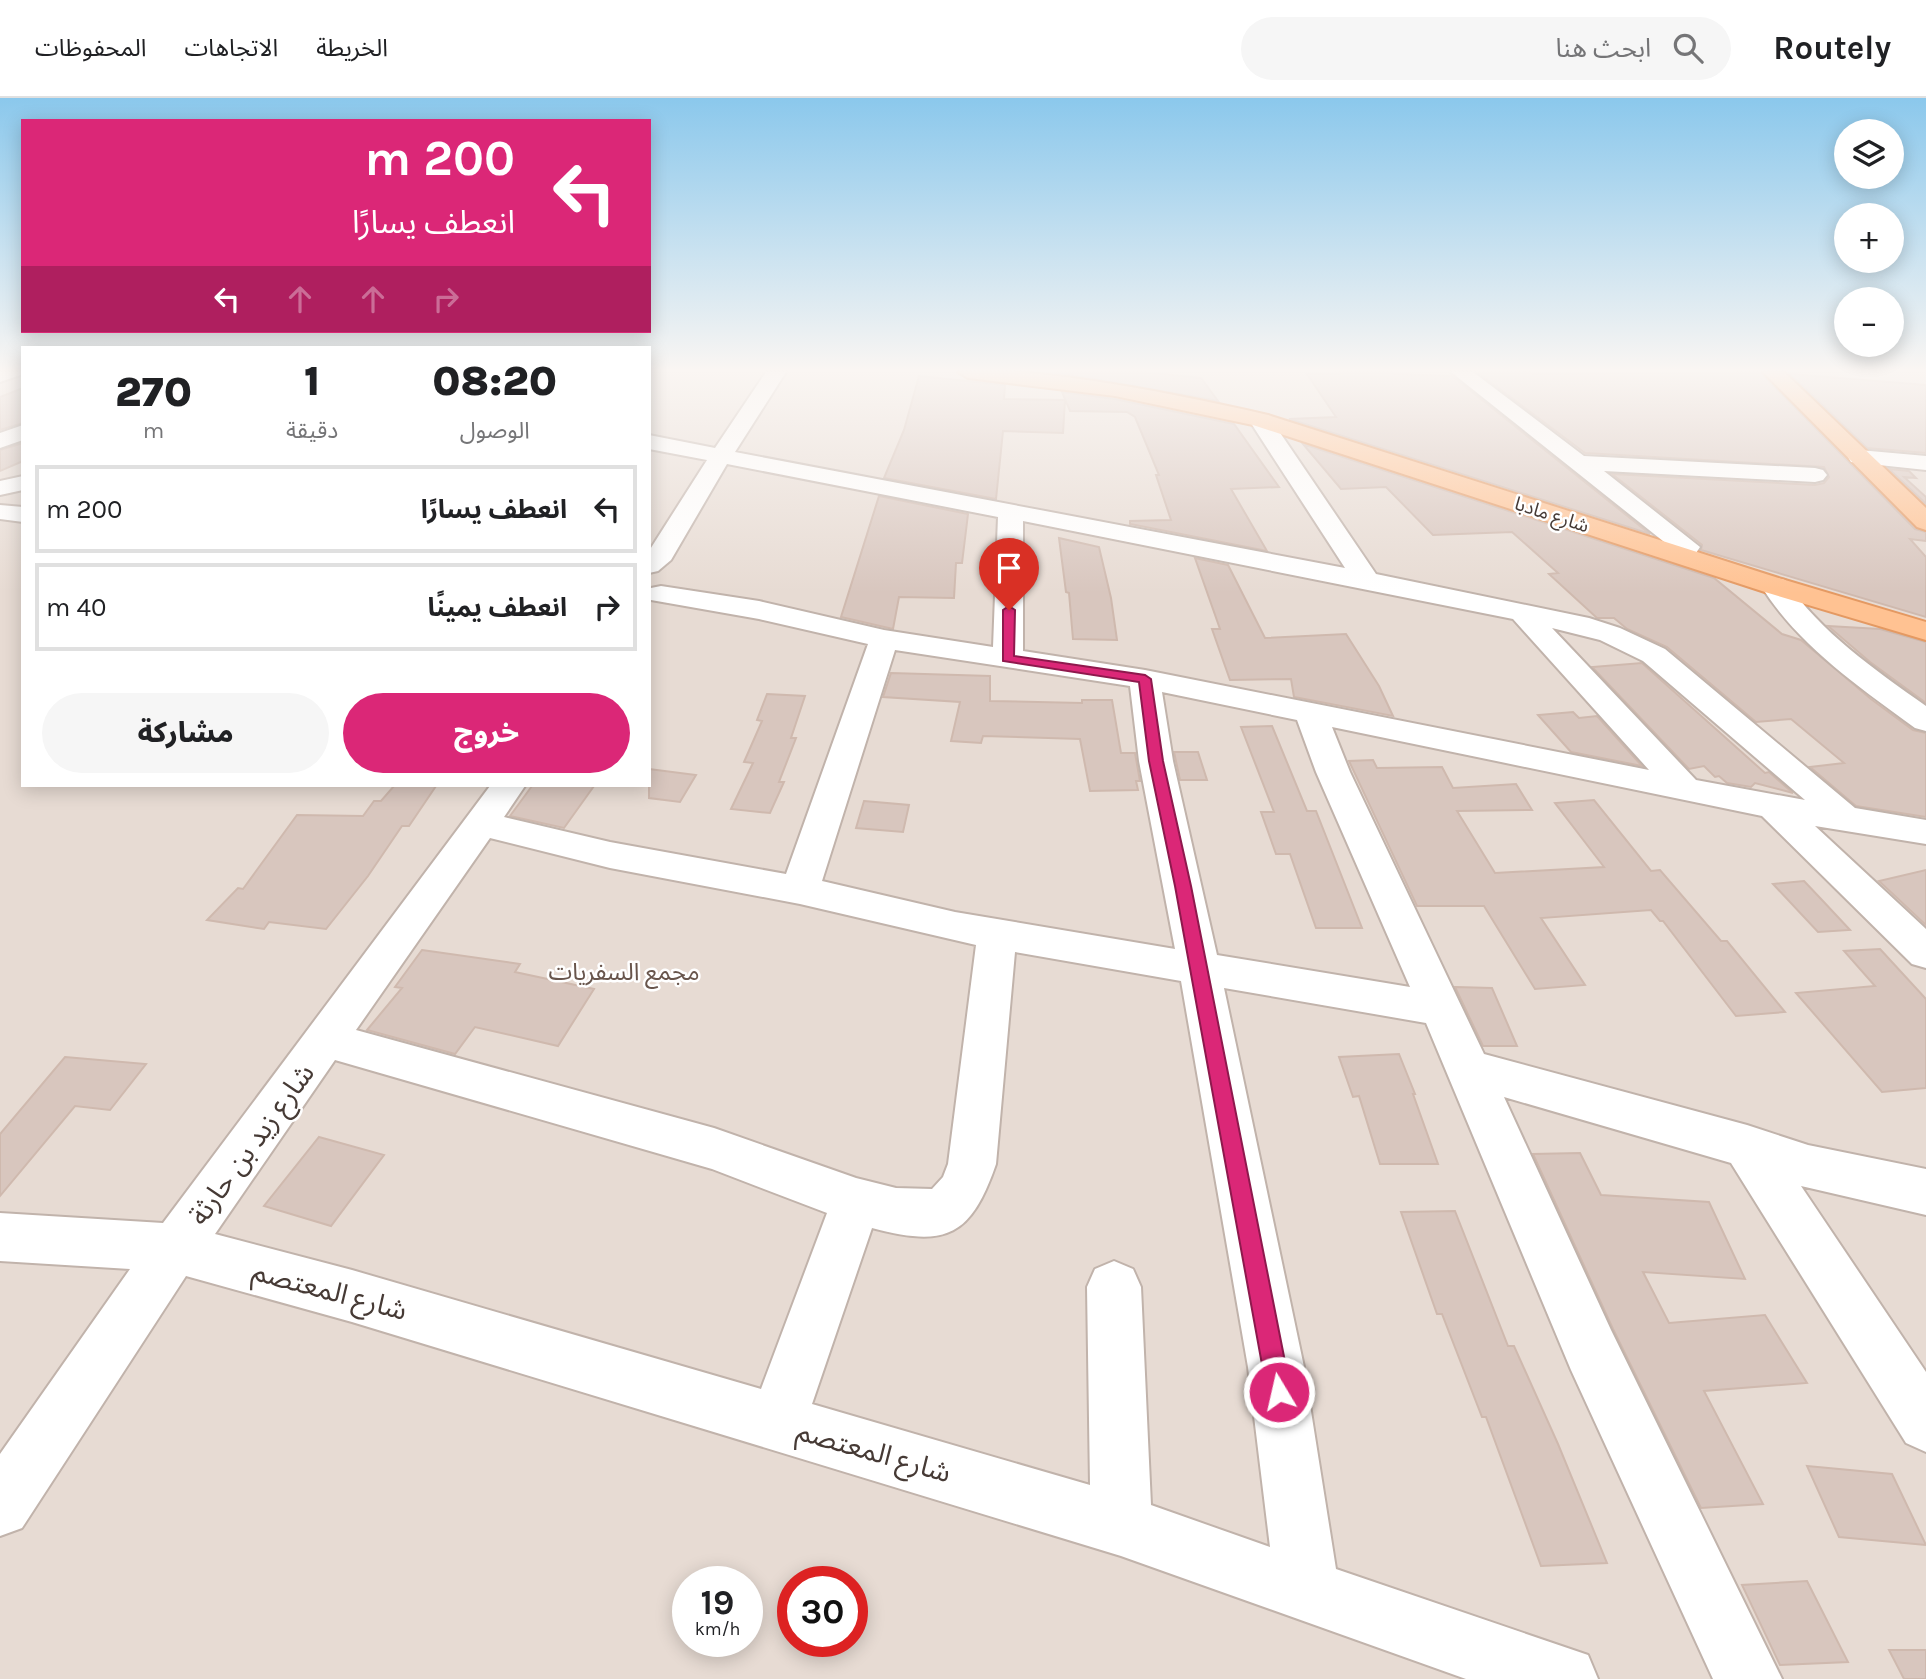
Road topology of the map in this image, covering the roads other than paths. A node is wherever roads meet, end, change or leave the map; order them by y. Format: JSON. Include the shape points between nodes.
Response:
{"nodes":[{"id":1,"x":670,"y":446,"type":"edge"},
{"id":2,"x":728,"y":446,"type":"edge"},
{"id":3,"x":1277,"y":446,"type":"edge"},
{"id":4,"x":1340,"y":446,"type":"edge"},
{"id":5,"x":1367,"y":446,"type":"edge"},
{"id":6,"x":1557,"y":446,"type":"edge"},
{"id":7,"x":1848,"y":446,"type":"edge"},
{"id":8,"x":722,"y":455,"type":"junction"},
{"id":9,"x":1859,"y":457,"type":"junction"},
{"id":10,"x":1580,"y":463,"type":"junction"},
{"id":11,"x":1926,"y":463,"type":"edge"},
{"id":12,"x":1815,"y":475,"type":"dead end"},
{"id":13,"x":21,"y":483,"type":"edge"},
{"id":14,"x":0,"y":488,"type":"edge"},
{"id":15,"x":0,"y":512,"type":"edge"},
{"id":16,"x":1012,"y":512,"type":"junction"},
{"id":17,"x":21,"y":515,"type":"edge"},
{"id":18,"x":1926,"y":522,"type":"edge"},
{"id":19,"x":1687,"y":547,"type":"junction"},
{"id":20,"x":1367,"y":580,"type":"junction"},
{"id":21,"x":654,"y":585,"type":"edge"},
{"id":22,"x":1775,"y":586,"type":"junction"},
{"id":23,"x":1524,"y":615,"type":"junction"},
{"id":24,"x":1926,"y":621,"type":"edge"},
{"id":25,"x":1926,"y":631,"type":"edge"},
{"id":26,"x":884,"y":639,"type":"junction"},
{"id":27,"x":1008,"y":659,"type":"junction"},
{"id":28,"x":1145,"y":679,"type":"junction"},
{"id":29,"x":1311,"y":714,"type":"junction"},
{"id":30,"x":1926,"y":721,"type":"edge"},
{"id":31,"x":507,"y":787,"type":"edge"},
{"id":32,"x":1684,"y":788,"type":"junction"},
{"id":33,"x":1774,"y":807,"type":"junction"},
{"id":34,"x":1845,"y":819,"type":"junction"},
{"id":35,"x":481,"y":824,"type":"junction"},
{"id":36,"x":1926,"y":832,"type":"edge"},
{"id":37,"x":800,"y":890,"type":"junction"},
{"id":38,"x":997,"y":934,"type":"junction"},
{"id":39,"x":1926,"y":953,"type":"edge"},
{"id":40,"x":1198,"y":968,"type":"junction"},
{"id":41,"x":1440,"y":1009,"type":"junction"},
{"id":42,"x":326,"y":1040,"type":"junction"},
{"id":43,"x":1468,"y":1068,"type":"junction"},
{"id":44,"x":1747,"y":1146,"type":"junction"},
{"id":45,"x":1926,"y":1192,"type":"edge"},
{"id":46,"x":856,"y":1200,"type":"junction"},
{"id":47,"x":0,"y":1237,"type":"edge"},
{"id":48,"x":175,"y":1248,"type":"junction"},
{"id":49,"x":1114,"y":1287,"type":"dead end"},
{"id":50,"x":777,"y":1423,"type":"junction"},
{"id":51,"x":1926,"y":1423,"type":"edge"},
{"id":52,"x":0,"y":1506,"type":"edge"},
{"id":53,"x":1121,"y":1525,"type":"junction"},
{"id":54,"x":1307,"y":1592,"type":"junction"},
{"id":55,"x":1564,"y":1679,"type":"edge"},
{"id":56,"x":1748,"y":1679,"type":"edge"}],
"edges":[{"from":1,"to":8,"type":"street"},
{"from":2,"to":8,"type":"street"},
{"from":3,"to":20,"type":"street"},
{"from":4,"to":22,"type":"main road","name":"شارع مادبا"},
{"from":5,"to":19,"type":"main road","name":"شارع مادبا"},
{"from":6,"to":10,"type":"street"},
{"from":7,"to":9,"type":"main road"},
{"from":8,"to":16,"type":"street"},
{"from":8,"to":21,"type":"street"},
{"from":9,"to":11,"type":"street"},
{"from":9,"to":18,"type":"main road"},
{"from":10,"to":12,"type":"street"},
{"from":10,"to":19,"type":"street"},
{"from":13,"to":14,"type":"street"},
{"from":15,"to":17,"type":"street"},
{"from":16,"to":20,"type":"street"},
{"from":16,"to":27,"type":"street"},
{"from":19,"to":24,"type":"main road","name":"شارع مادبا"},
{"from":20,"to":23,"type":"street"},
{"from":21,"to":26,"type":"street","via":[[708,604],[759,610]]},
{"from":22,"to":25,"type":"main road","name":"شارع مادبا"},
{"from":22,"to":30,"type":"street","via":[[1783,602],[1820,638]]},
{"from":23,"to":32,"type":"street"},
{"from":23,"to":34,"type":"street","via":[[1610,634],[1654,654]]},
{"from":26,"to":27,"type":"street"},
{"from":26,"to":37,"type":"street"},
{"from":27,"to":28,"type":"street"},
{"from":28,"to":29,"type":"street"},
{"from":28,"to":40,"type":"street","via":[[1156,761]]},
{"from":29,"to":32,"type":"street"},
{"from":29,"to":41,"type":"street"},
{"from":31,"to":35,"type":"street","name":"شارع زيد بن حارثة"},
{"from":32,"to":33,"type":"street"},
{"from":33,"to":34,"type":"street"},
{"from":33,"to":39,"type":"street"},
{"from":34,"to":36,"type":"street"},
{"from":35,"to":37,"type":"street","via":[[610,855]]},
{"from":35,"to":42,"type":"street","name":"شارع زيد بن حارثة"},
{"from":37,"to":38,"type":"street"},
{"from":38,"to":40,"type":"street"},
{"from":38,"to":46,"type":"street","via":[[972,1164],[958,1197],[939,1211],[918,1215]]},
{"from":40,"to":41,"type":"street"},
{"from":40,"to":54,"type":"street","via":[[1276,1367]]},
{"from":41,"to":43,"type":"street"},
{"from":42,"to":46,"type":"street","via":[[714,1149]]},
{"from":42,"to":48,"type":"street","name":"شارع زيد بن حارثة"},
{"from":43,"to":44,"type":"street"},
{"from":43,"to":56,"type":"street","via":[[1591,1350]]},
{"from":44,"to":45,"type":"street","via":[[1808,1167]]},
{"from":44,"to":51,"type":"street"},
{"from":46,"to":50,"type":"street"},
{"from":47,"to":48,"type":"street","name":"شارع المعتصم"},
{"from":48,"to":50,"type":"street","name":"شارع المعتصم"},
{"from":48,"to":52,"type":"street","name":"شارع زيد بن حارثة"},
{"from":49,"to":53,"type":"street"},
{"from":50,"to":53,"type":"street","name":"شارع المعتصم"},
{"from":53,"to":54,"type":"street","name":"شارع المعتصم"},
{"from":54,"to":55,"type":"street","name":"شارع المعتصم"}]}
